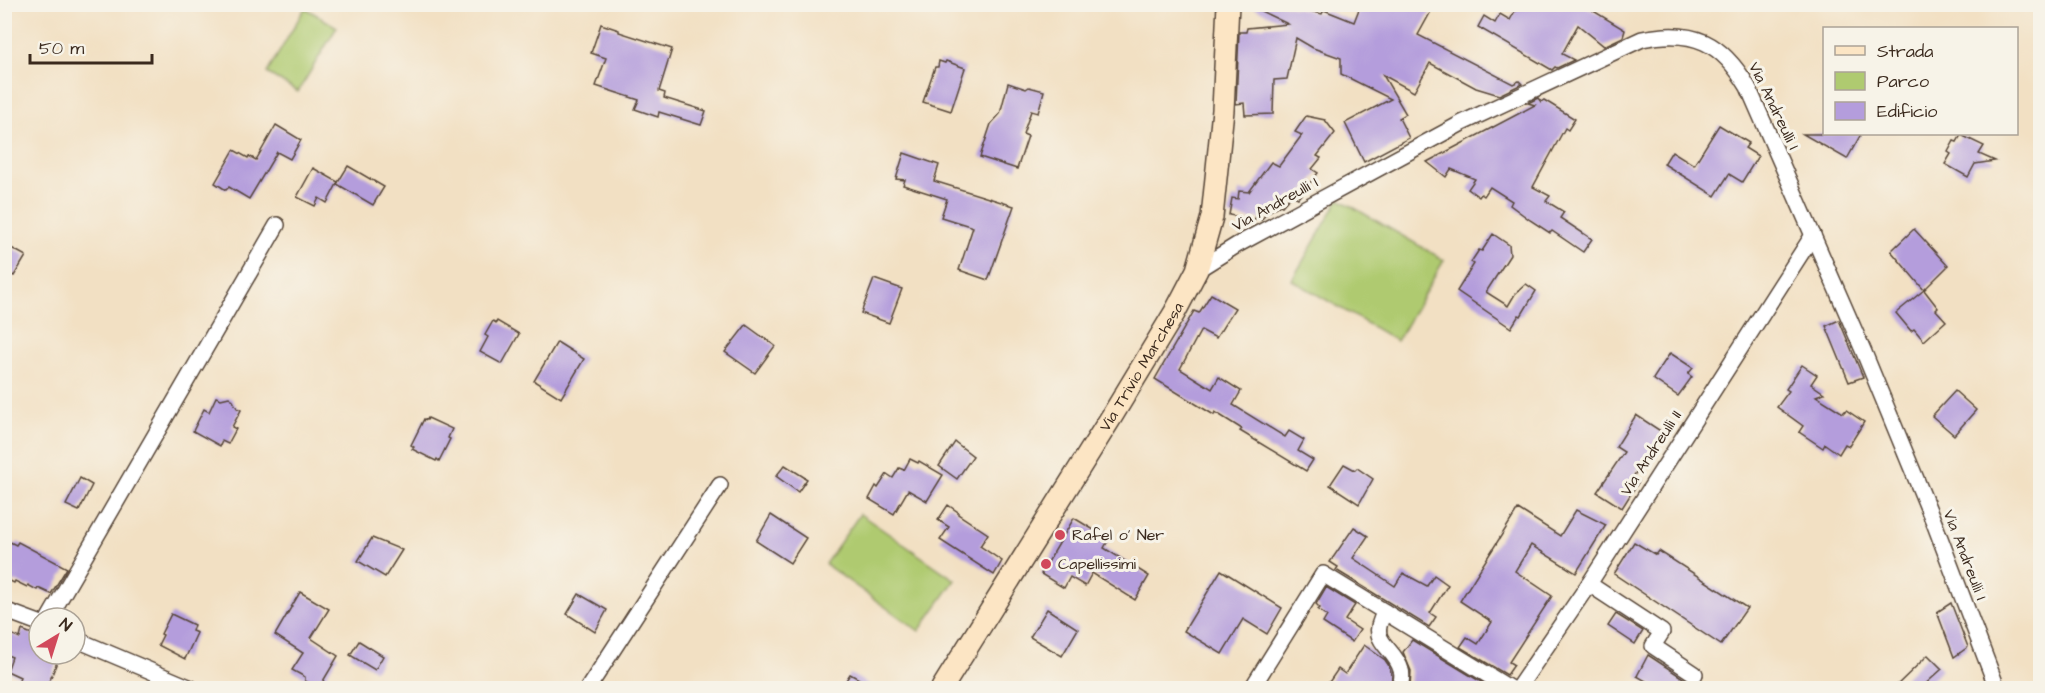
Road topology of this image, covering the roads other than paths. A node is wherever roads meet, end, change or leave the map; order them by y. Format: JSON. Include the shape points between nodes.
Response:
{"nodes":[{"id":1,"x":1228,"y":4,"type":"edge"},
{"id":2,"x":277,"y":225,"type":"dead end"},
{"id":3,"x":1813,"y":235,"type":"junction"},
{"id":4,"x":1197,"y":270,"type":"junction"},
{"id":5,"x":720,"y":485,"type":"dead end"},
{"id":6,"x":1588,"y":584,"type":"junction"},
{"id":7,"x":56,"y":606,"type":"edge"},
{"id":8,"x":4,"y":610,"type":"edge"},
{"id":9,"x":1385,"y":612,"type":"junction"},
{"id":10,"x":27,"y":619,"type":"edge"},
{"id":11,"x":87,"y":644,"type":"edge"},
{"id":12,"x":1695,"y":674,"type":"dead end"},
{"id":13,"x":191,"y":688,"type":"edge"},
{"id":14,"x":588,"y":688,"type":"edge"},
{"id":15,"x":942,"y":688,"type":"edge"},
{"id":16,"x":1252,"y":688,"type":"edge"},
{"id":17,"x":1400,"y":688,"type":"edge"},
{"id":18,"x":1509,"y":688,"type":"edge"},
{"id":19,"x":1518,"y":688,"type":"edge"},
{"id":20,"x":1996,"y":688,"type":"edge"}],
"edges":[{"from":1,"to":4,"type":"street","name":"Via Trivio Marchesa","via":[[1212,217]]},
{"from":2,"to":7,"type":"street"},
{"from":3,"to":4,"type":"street","name":"Via Andreulli I","via":[[1735,65],[1715,47],[1690,37],[1664,34],[1642,39],[1462,123]]},
{"from":3,"to":6,"type":"street","name":"Via Andreulli II"},
{"from":3,"to":20,"type":"street","name":"Via Andreulli I","via":[[1935,525]]},
{"from":4,"to":15,"type":"street","name":"Via Trivio Marchesa","via":[[1112,416]]},
{"from":5,"to":14,"type":"street"},
{"from":6,"to":12,"type":"street","via":[[1662,632],[1653,646]]},
{"from":6,"to":19,"type":"street","name":"Via Andreulli II"},
{"from":8,"to":10,"type":"street"},
{"from":9,"to":16,"type":"street","via":[[1323,574]]},
{"from":9,"to":17,"type":"street","via":[[1378,622],[1379,638],[1399,664]]},
{"from":9,"to":18,"type":"street"},
{"from":11,"to":13,"type":"street"}]}
